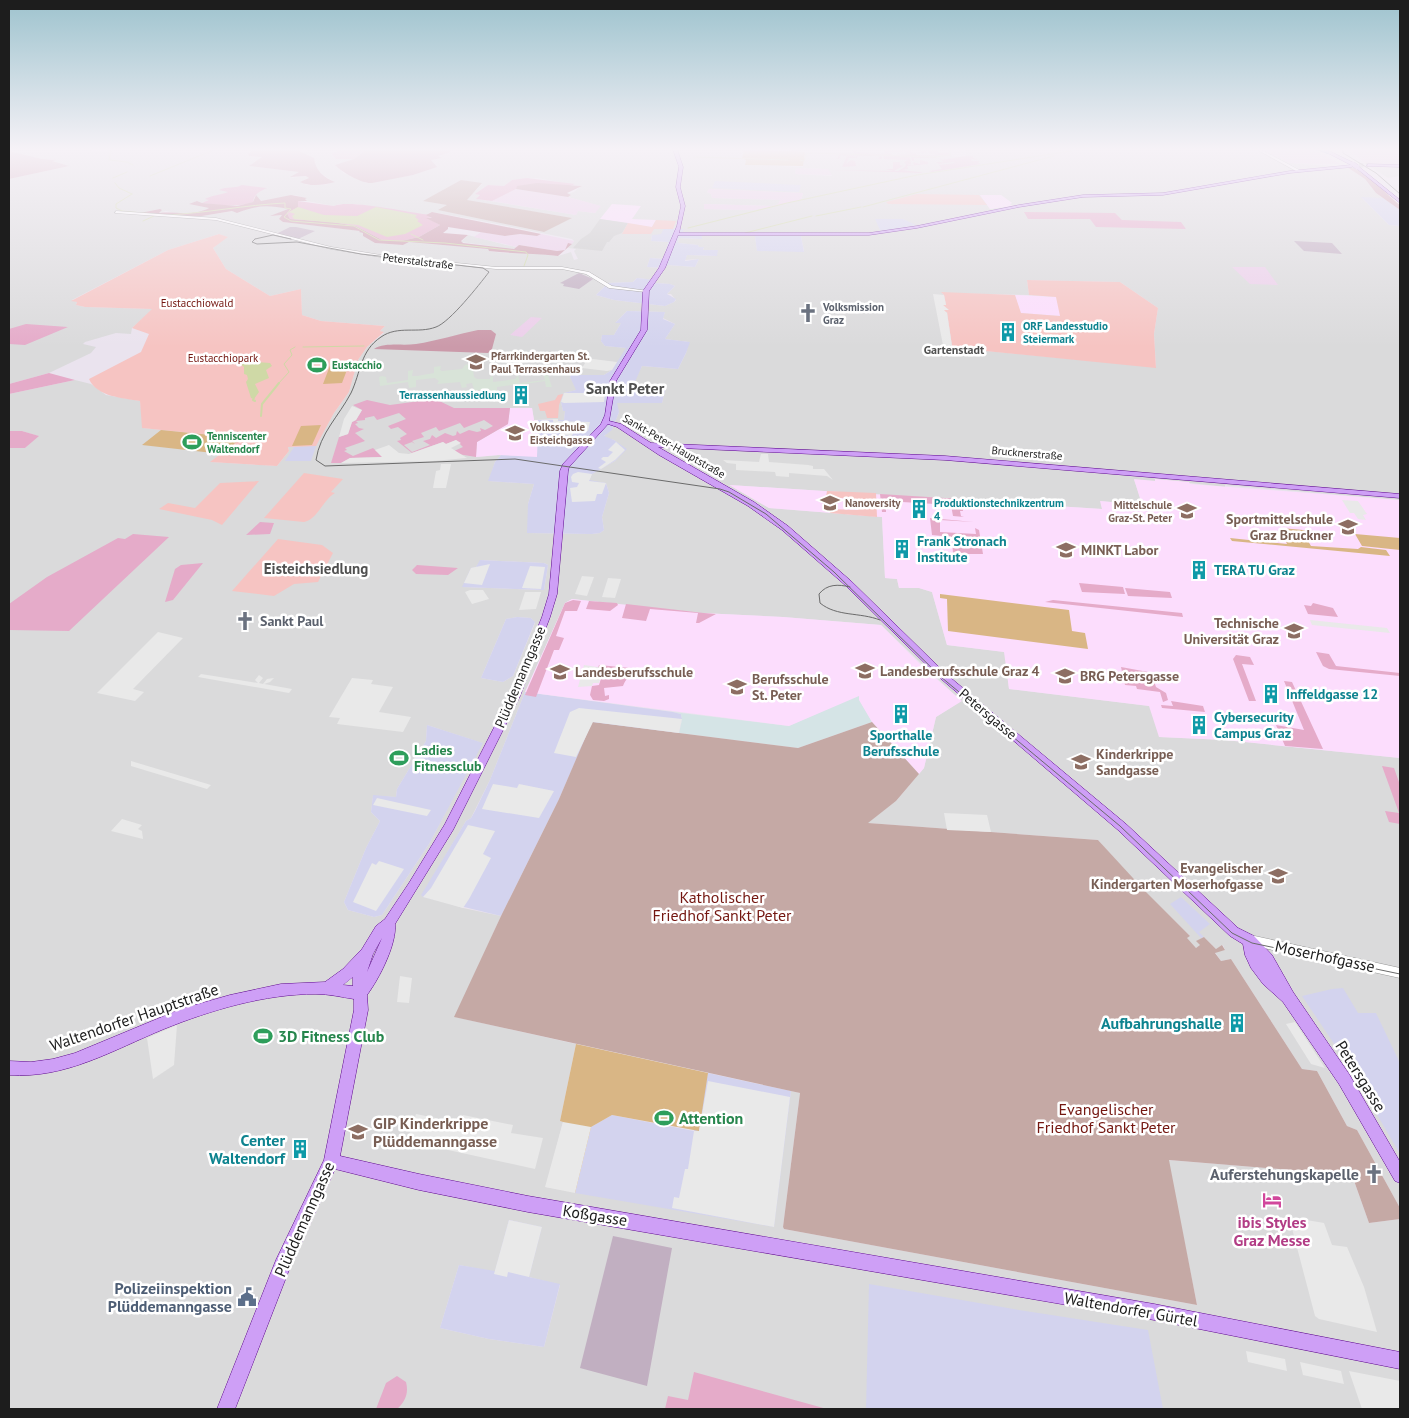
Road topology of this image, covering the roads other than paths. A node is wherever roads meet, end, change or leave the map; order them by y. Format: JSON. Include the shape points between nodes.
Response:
{"nodes":[{"id":1,"x":161,"y":215,"type":"edge"},
{"id":2,"x":682,"y":215,"type":"edge"},
{"id":3,"x":974,"y":215,"type":"edge"},
{"id":4,"x":676,"y":234,"type":"junction"},
{"id":5,"x":646,"y":291,"type":"junction"},
{"id":6,"x":606,"y":422,"type":"junction"},
{"id":7,"x":651,"y":445,"type":"junction"},
{"id":8,"x":726,"y":489,"type":"joint"},
{"id":9,"x":1400,"y":496,"type":"edge"},
{"id":10,"x":389,"y":923,"type":"junction"},
{"id":11,"x":1250,"y":940,"type":"junction"},
{"id":12,"x":366,"y":952,"type":"junction"},
{"id":13,"x":1400,"y":972,"type":"edge"},
{"id":14,"x":327,"y":989,"type":"junction"},
{"id":15,"x":360,"y":993,"type":"junction"},
{"id":16,"x":9,"y":1068,"type":"edge"},
{"id":17,"x":331,"y":1161,"type":"junction"},
{"id":18,"x":1400,"y":1176,"type":"edge"},
{"id":19,"x":860,"y":1261,"type":"joint"},
{"id":20,"x":1400,"y":1360,"type":"edge"},
{"id":21,"x":226,"y":1409,"type":"edge"}],
"edges":[{"from":1,"to":5,"type":"street","name":"Peterstalstraße","via":[[216,219],[361,254],[481,267],[576,270],[611,287]]},
{"from":2,"to":4,"type":"main road"},
{"from":3,"to":4,"type":"main road","via":[[869,234]]},
{"from":4,"to":5,"type":"main road","via":[[662,268]]},
{"from":5,"to":6,"type":"main road","name":"Sankt-Peter-Hauptstraße","via":[[644,330],[613,381]]},
{"from":6,"to":7,"type":"main road","name":"Sankt-Peter-Hauptstraße","via":[[619,425]]},
{"from":6,"to":10,"type":"main road","name":"Plüddemanngasse","via":[[564,471],[553,594],[515,696],[449,827]]},
{"from":7,"to":8,"type":"main road","name":"Sankt-Peter-Hauptstraße"},
{"from":7,"to":9,"type":"main road","name":"Brucknerstraße","via":[[961,460]]},
{"from":8,"to":11,"type":"main road","name":"Petersgasse","via":[[767,514],[836,572],[943,676],[1116,821],[1234,932]]},
{"from":10,"to":12,"type":"main road","name":"Plüddemanngasse","via":[[380,930]]},
{"from":10,"to":15,"type":"main road","name":"Plüddemanngasse","via":[[390,934],[371,979]]},
{"from":11,"to":13,"type":"street","name":"Moserhofgasse"},
{"from":11,"to":18,"type":"main road","name":"Petersgasse","via":[[1248,947],[1253,959],[1272,985],[1288,997],[1344,1079]]},
{"from":12,"to":14,"type":"main road","via":[[348,973]]},
{"from":12,"to":15,"type":"main road","name":"Plüddemanngasse","via":[[359,979]]},
{"from":14,"to":15,"type":"main road","name":"Waltendorfer Hauptstraße"},
{"from":14,"to":16,"type":"main road","name":"Waltendorfer Hauptstraße","via":[[274,992],[219,1005],[167,1022],[80,1059],[27,1070]]},
{"from":15,"to":17,"type":"main road","name":"Plüddemanngasse","via":[[361,1010]]},
{"from":17,"to":19,"type":"main road","name":"Koßgasse","via":[[528,1204]]},
{"from":17,"to":21,"type":"main road","name":"Plüddemanngasse","via":[[282,1266]]},
{"from":19,"to":20,"type":"main road","name":"Waltendorfer Gürtel","via":[[1154,1312]]}]}
